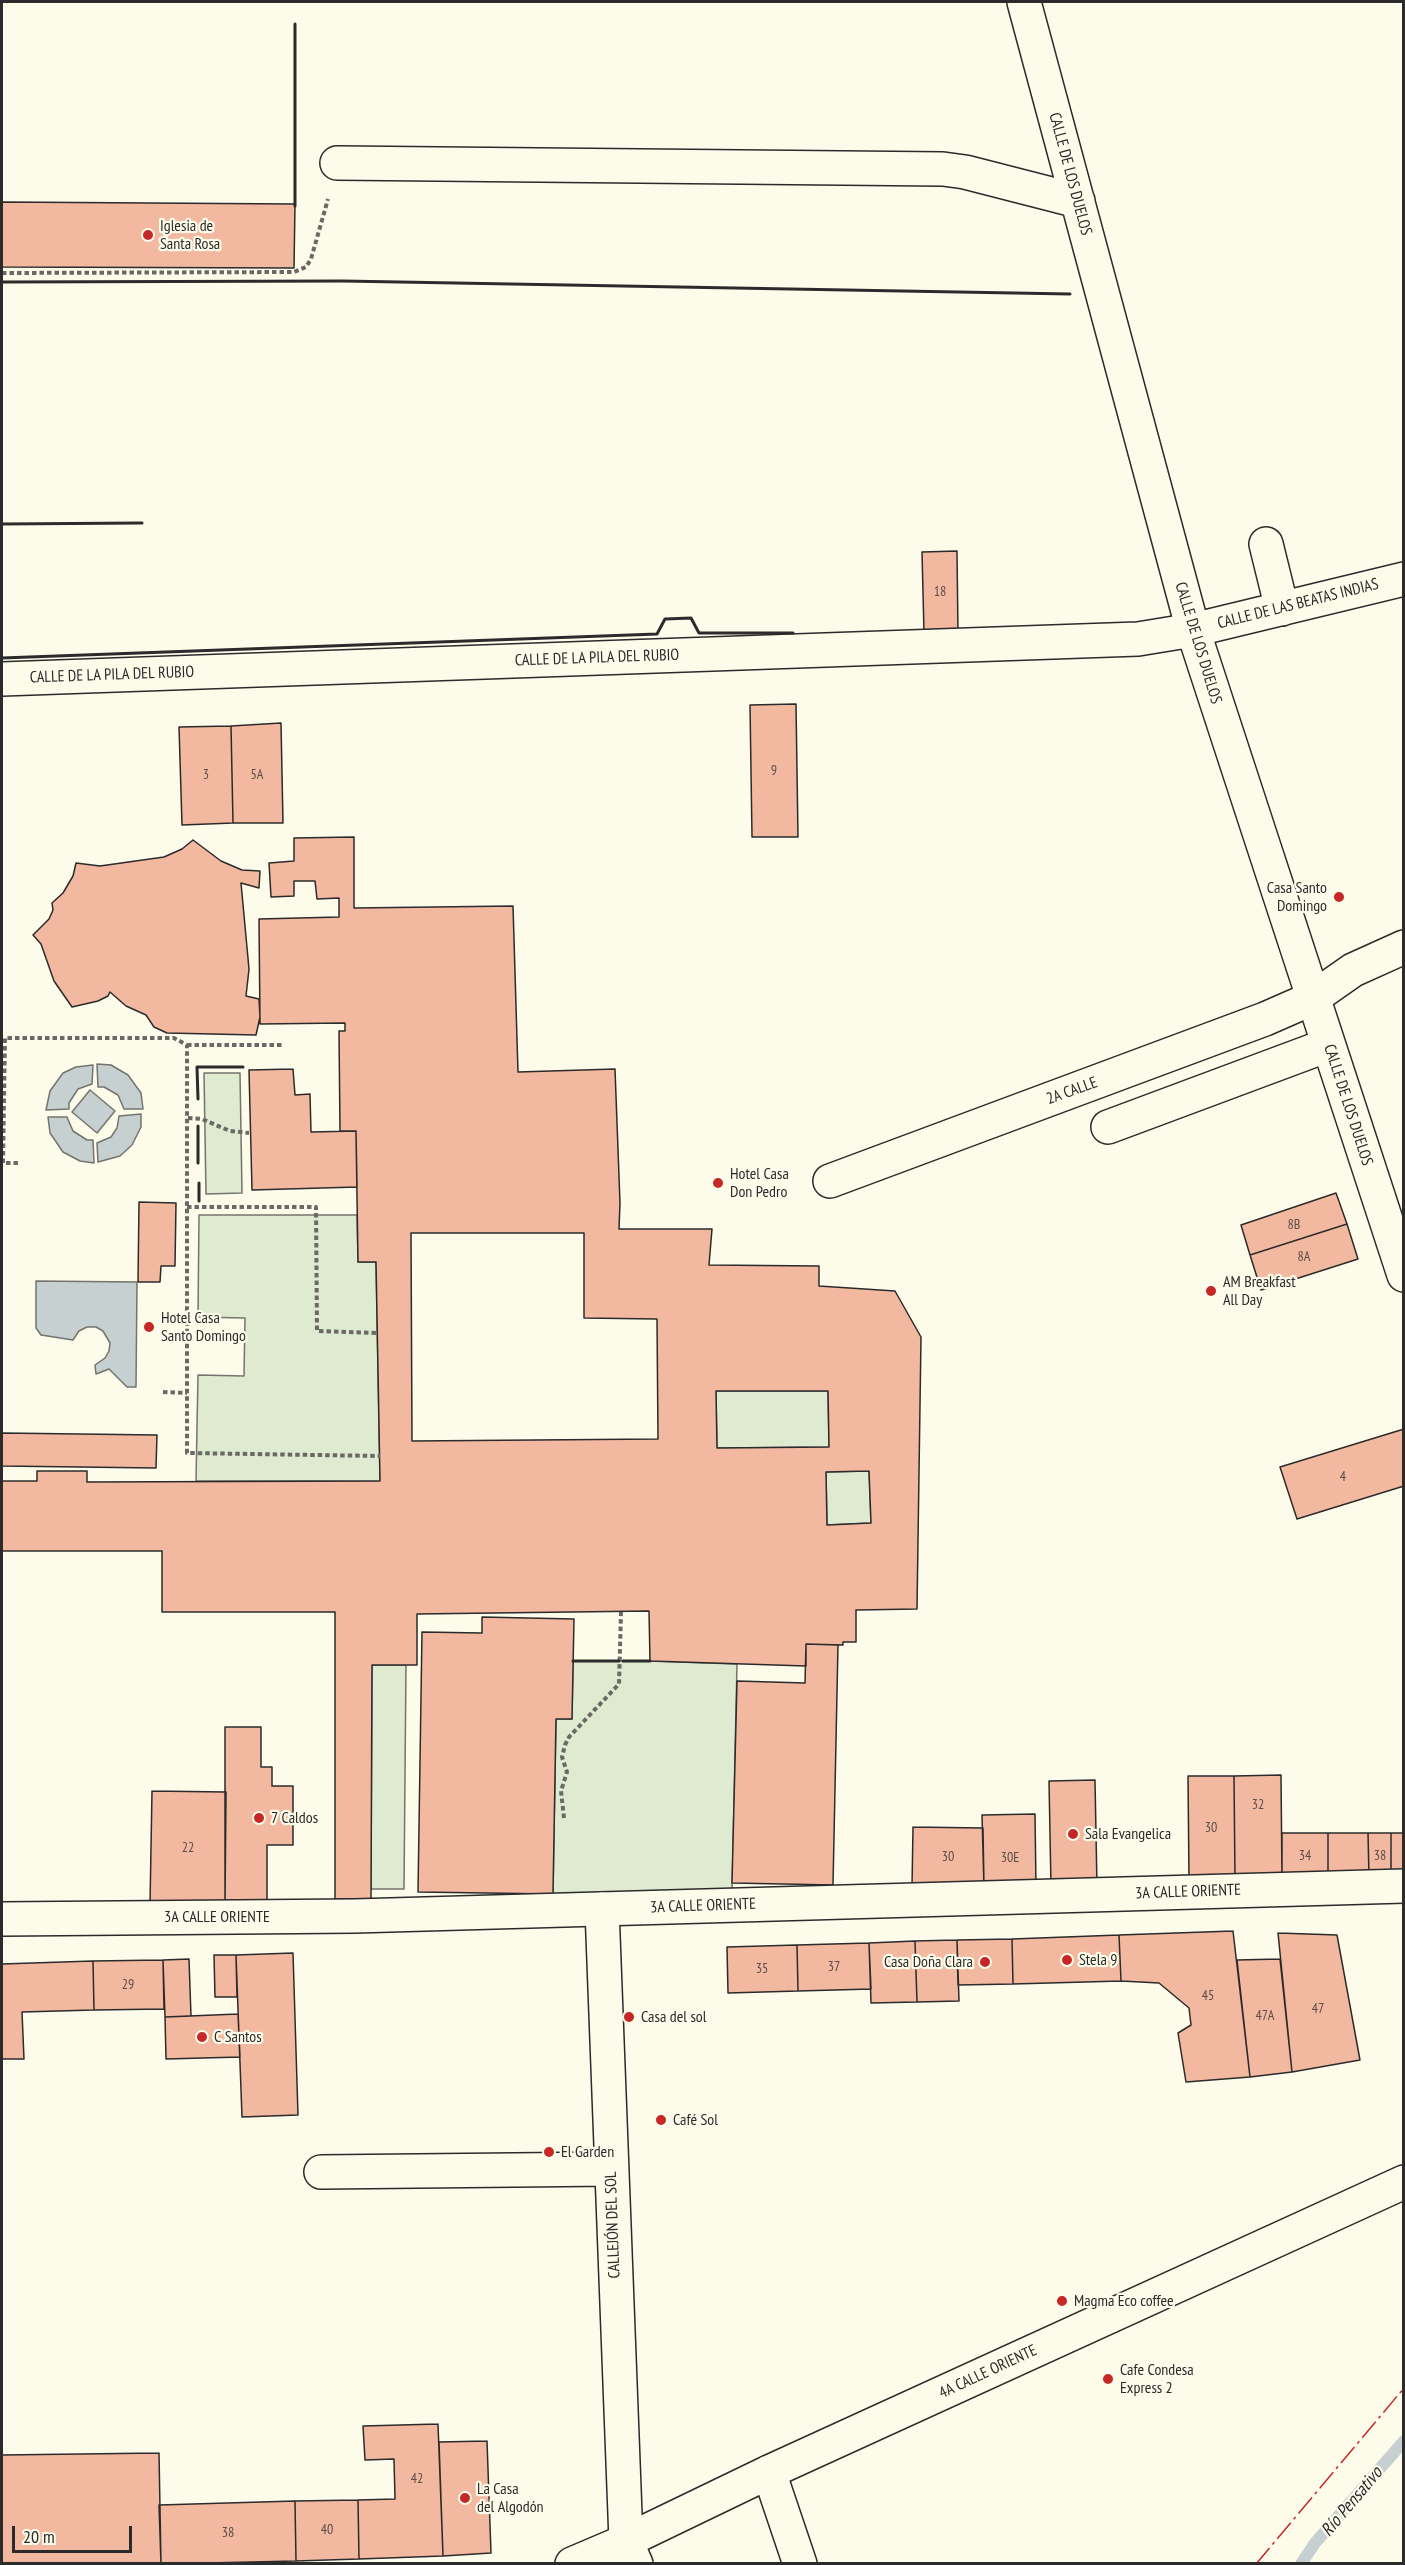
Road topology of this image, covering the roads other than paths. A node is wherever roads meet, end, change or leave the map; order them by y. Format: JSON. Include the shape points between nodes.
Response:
{"nodes":[{"id":1,"x":1024,"y":2,"type":"edge"},
{"id":2,"x":337,"y":163,"type":"road end"},
{"id":3,"x":1078,"y":201,"type":"junction"},
{"id":4,"x":1266,"y":544,"type":"dead end"},
{"id":5,"x":1404,"y":579,"type":"edge"},
{"id":6,"x":1282,"y":609,"type":"junction"},
{"id":7,"x":1193,"y":630,"type":"junction"},
{"id":8,"x":2,"y":679,"type":"edge"},
{"id":9,"x":1404,"y":947,"type":"edge"},
{"id":10,"x":1313,"y":998,"type":"junction"},
{"id":11,"x":1328,"y":1045,"type":"junction"},
{"id":12,"x":1108,"y":1127,"type":"dead end"},
{"id":13,"x":830,"y":1181,"type":"dead end"},
{"id":14,"x":1404,"y":1275,"type":"edge"},
{"id":15,"x":1404,"y":1886,"type":"edge"},
{"id":16,"x":602,"y":1909,"type":"junction"},
{"id":17,"x":2,"y":1919,"type":"edge"},
{"id":18,"x":611,"y":2169,"type":"junction"},
{"id":19,"x":321,"y":2172,"type":"dead end"},
{"id":20,"x":1404,"y":2182,"type":"edge"},
{"id":21,"x":769,"y":2472,"type":"junction"},
{"id":22,"x":631,"y":2552,"type":"edge"},
{"id":23,"x":572,"y":2564,"type":"edge"},
{"id":24,"x":800,"y":2564,"type":"edge"}],
"edges":[{"from":1,"to":3,"type":"main road","name":"CALLE DE LOS DUELOS"},
{"from":2,"to":3,"type":"main road","via":[[943,169]]},
{"from":3,"to":7,"type":"main road","name":"CALLE DE LOS DUELOS"},
{"from":4,"to":6,"type":"main road"},
{"from":5,"to":6,"type":"main road","name":"CALLE DE LAS BEATAS INDIAS"},
{"from":6,"to":7,"type":"main road","name":"CALLE DE LAS BEATAS INDIAS"},
{"from":7,"to":8,"type":"main road","name":"CALLE DE LA PILA DEL RUBIO","via":[[1138,639]]},
{"from":7,"to":10,"type":"main road","name":"CALLE DE LOS DUELOS"},
{"from":9,"to":10,"type":"main road","name":"2A CALLE","via":[[1353,970]]},
{"from":10,"to":11,"type":"main road","name":"CALLE DE LOS DUELOS"},
{"from":10,"to":13,"type":"main road","name":"2A CALLE"},
{"from":11,"to":12,"type":"main road"},
{"from":11,"to":14,"type":"main road","name":"CALLE DE LOS DUELOS"},
{"from":15,"to":16,"type":"main road","name":"3A CALLE ORIENTE"},
{"from":16,"to":17,"type":"main road","name":"3A CALLE ORIENTE"},
{"from":16,"to":18,"type":"main road","name":"CALLEJÓN DEL SOL"},
{"from":18,"to":19,"type":"main road"},
{"from":18,"to":22,"type":"main road","name":"CALLEJÓN DEL SOL"},
{"from":20,"to":21,"type":"main road","name":"4A CALLE ORIENTE"},
{"from":21,"to":22,"type":"main road","name":"4A CALLE ORIENTE"},
{"from":21,"to":24,"type":"main road"},
{"from":22,"to":23,"type":"main road","name":"4A CALLE ORIENTE"}]}
